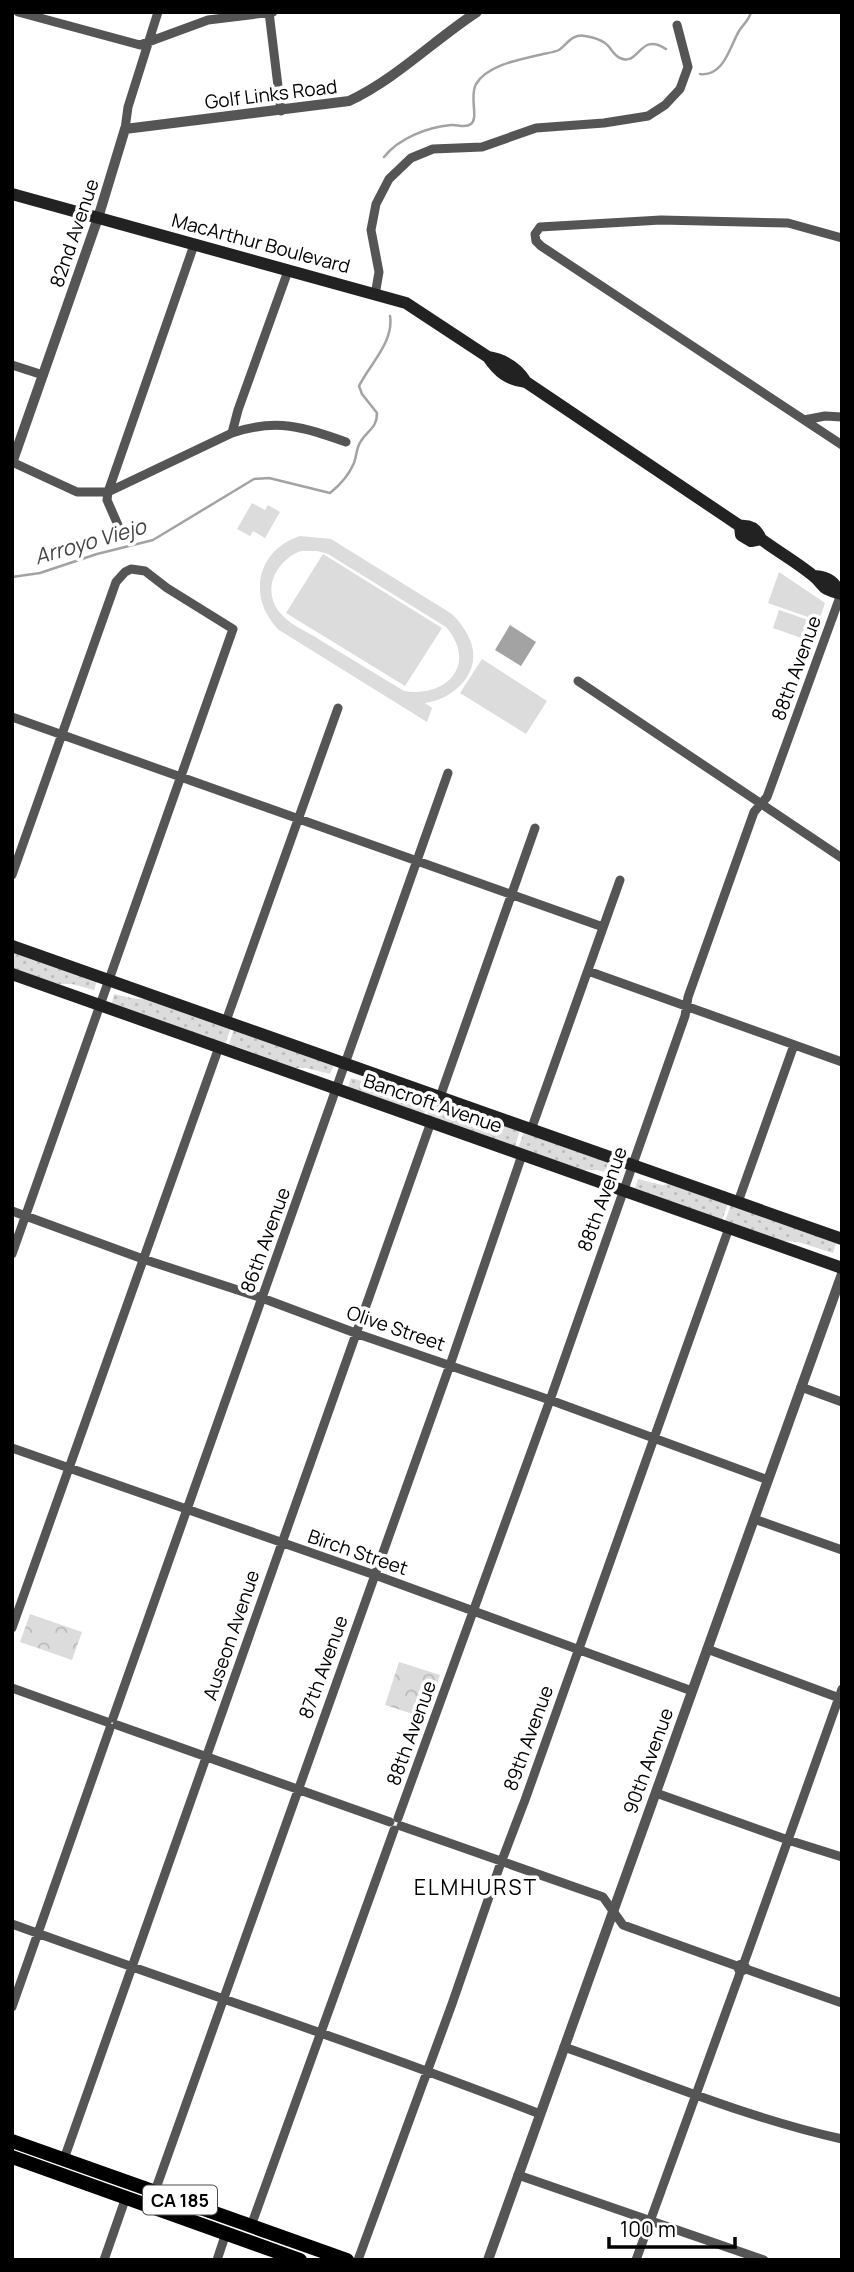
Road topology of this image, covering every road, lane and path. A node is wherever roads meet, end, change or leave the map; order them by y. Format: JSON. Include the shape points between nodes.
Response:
{"nodes":[{"id":1,"x":18,"y":12,"type":"edge"},
{"id":2,"x":158,"y":12,"type":"edge"},
{"id":3,"x":270,"y":12,"type":"edge"},
{"id":4,"x":477,"y":12,"type":"edge"},
{"id":5,"x":677,"y":25,"type":"dead end"},
{"id":6,"x":148,"y":43,"type":"junction"},
{"id":7,"x":281,"y":111,"type":"junction"},
{"id":8,"x":125,"y":129,"type":"junction"},
{"id":9,"x":12,"y":194,"type":"edge"},
{"id":10,"x":98,"y":218,"type":"junction"},
{"id":11,"x":842,"y":239,"type":"edge"},
{"id":12,"x":194,"y":245,"type":"junction"},
{"id":13,"x":288,"y":271,"type":"junction"},
{"id":14,"x":375,"y":295,"type":"junction"},
{"id":15,"x":12,"y":365,"type":"edge"},
{"id":16,"x":43,"y":375,"type":"junction"},
{"id":17,"x":842,"y":417,"type":"edge"},
{"id":18,"x":804,"y":420,"type":"junction"},
{"id":19,"x":232,"y":433,"type":"junction"},
{"id":20,"x":346,"y":442,"type":"dead end"},
{"id":21,"x":842,"y":445,"type":"edge"},
{"id":22,"x":12,"y":463,"type":"edge"},
{"id":23,"x":108,"y":492,"type":"junction"},
{"id":24,"x":121,"y":532,"type":"dead end"},
{"id":25,"x":842,"y":594,"type":"edge"},
{"id":26,"x":578,"y":681,"type":"dead end"},
{"id":27,"x":338,"y":708,"type":"dead end"},
{"id":28,"x":12,"y":717,"type":"edge"},
{"id":29,"x":62,"y":735,"type":"junction"},
{"id":30,"x":448,"y":773,"type":"dead end"},
{"id":31,"x":181,"y":777,"type":"junction"},
{"id":32,"x":761,"y":804,"type":"junction"},
{"id":33,"x":300,"y":818,"type":"junction"},
{"id":34,"x":535,"y":828,"type":"dead end"},
{"id":35,"x":842,"y":858,"type":"edge"},
{"id":36,"x":417,"y":861,"type":"junction"},
{"id":37,"x":12,"y":875,"type":"edge"},
{"id":38,"x":620,"y":880,"type":"dead end"},
{"id":39,"x":512,"y":894,"type":"junction"},
{"id":40,"x":603,"y":927,"type":"junction"},
{"id":41,"x":12,"y":946,"type":"edge"},
{"id":42,"x":587,"y":971,"type":"junction"},
{"id":43,"x":12,"y":974,"type":"edge"},
{"id":44,"x":109,"y":980,"type":"junction"},
{"id":45,"x":100,"y":1005,"type":"junction"},
{"id":46,"x":687,"y":1006,"type":"junction"},
{"id":47,"x":226,"y":1021,"type":"junction"},
{"id":48,"x":794,"y":1045,"type":"junction"},
{"id":49,"x":219,"y":1047,"type":"junction"},
{"id":50,"x":842,"y":1062,"type":"edge"},
{"id":51,"x":346,"y":1064,"type":"junction"},
{"id":52,"x":337,"y":1089,"type":"junction"},
{"id":53,"x":440,"y":1097,"type":"junction"},
{"id":54,"x":431,"y":1122,"type":"junction"},
{"id":55,"x":531,"y":1130,"type":"junction"},
{"id":56,"x":522,"y":1154,"type":"junction"},
{"id":57,"x":633,"y":1165,"type":"junction"},
{"id":58,"x":624,"y":1190,"type":"junction"},
{"id":59,"x":738,"y":1202,"type":"junction"},
{"id":60,"x":12,"y":1211,"type":"edge"},
{"id":61,"x":26,"y":1216,"type":"junction"},
{"id":62,"x":729,"y":1228,"type":"junction"},
{"id":63,"x":842,"y":1239,"type":"edge"},
{"id":64,"x":12,"y":1254,"type":"edge"},
{"id":65,"x":143,"y":1259,"type":"junction"},
{"id":66,"x":842,"y":1268,"type":"edge"},
{"id":67,"x":842,"y":1274,"type":"edge"},
{"id":68,"x":262,"y":1298,"type":"junction"},
{"id":69,"x":358,"y":1334,"type":"junction"},
{"id":70,"x":450,"y":1365,"type":"junction"},
{"id":71,"x":801,"y":1387,"type":"junction"},
{"id":72,"x":550,"y":1400,"type":"junction"},
{"id":73,"x":842,"y":1402,"type":"edge"},
{"id":74,"x":655,"y":1438,"type":"junction"},
{"id":75,"x":12,"y":1448,"type":"edge"},
{"id":76,"x":70,"y":1469,"type":"junction"},
{"id":77,"x":768,"y":1480,"type":"junction"},
{"id":78,"x":186,"y":1511,"type":"junction"},
{"id":79,"x":754,"y":1518,"type":"junction"},
{"id":80,"x":282,"y":1544,"type":"junction"},
{"id":81,"x":842,"y":1550,"type":"edge"},
{"id":82,"x":375,"y":1576,"type":"junction"},
{"id":83,"x":474,"y":1612,"type":"junction"},
{"id":84,"x":12,"y":1628,"type":"edge"},
{"id":85,"x":579,"y":1649,"type":"junction"},
{"id":86,"x":707,"y":1649,"type":"junction"},
{"id":87,"x":12,"y":1688,"type":"edge"},
{"id":88,"x":692,"y":1691,"type":"junction"},
{"id":89,"x":841,"y":1695,"type":"edge"},
{"id":90,"x":111,"y":1723,"type":"junction"},
{"id":91,"x":206,"y":1757,"type":"junction"},
{"id":92,"x":297,"y":1789,"type":"junction"},
{"id":93,"x":656,"y":1793,"type":"junction"},
{"id":94,"x":396,"y":1824,"type":"junction"},
{"id":95,"x":788,"y":1840,"type":"junction"},
{"id":96,"x":842,"y":1857,"type":"edge"},
{"id":97,"x":501,"y":1861,"type":"junction"},
{"id":98,"x":613,"y":1911,"type":"junction"},
{"id":99,"x":12,"y":1924,"type":"edge"},
{"id":100,"x":39,"y":1934,"type":"junction"},
{"id":101,"x":742,"y":1967,"type":"junction"},
{"id":102,"x":132,"y":1969,"type":"junction"},
{"id":103,"x":225,"y":1999,"type":"junction"},
{"id":104,"x":842,"y":2003,"type":"edge"},
{"id":105,"x":12,"y":2007,"type":"edge"},
{"id":106,"x":322,"y":2034,"type":"junction"},
{"id":107,"x":564,"y":2047,"type":"junction"},
{"id":108,"x":428,"y":2071,"type":"junction"},
{"id":109,"x":696,"y":2095,"type":"junction"},
{"id":110,"x":540,"y":2114,"type":"junction"},
{"id":111,"x":842,"y":2139,"type":"edge"},
{"id":112,"x":12,"y":2141,"type":"edge"},
{"id":113,"x":12,"y":2157,"type":"edge"},
{"id":114,"x":64,"y":2159,"type":"junction"},
{"id":115,"x":518,"y":2175,"type":"junction"},
{"id":116,"x":155,"y":2191,"type":"junction"},
{"id":117,"x":126,"y":2197,"type":"junction"},
{"id":118,"x":650,"y":2221,"type":"junction"},
{"id":119,"x":251,"y":2226,"type":"junction"},
{"id":120,"x":226,"y":2233,"type":"junction"},
{"id":121,"x":104,"y":2260,"type":"edge"},
{"id":122,"x":217,"y":2260,"type":"edge"},
{"id":123,"x":300,"y":2260,"type":"edge"},
{"id":124,"x":347,"y":2260,"type":"edge"},
{"id":125,"x":358,"y":2260,"type":"edge"},
{"id":126,"x":488,"y":2260,"type":"edge"},
{"id":127,"x":636,"y":2260,"type":"edge"},
{"id":128,"x":764,"y":2260,"type":"edge"}],
"edges":[{"from":1,"to":6,"type":"street","via":[[140,46]]},
{"from":2,"to":6,"type":"street","name":"82nd Avenue"},
{"from":3,"to":6,"type":"street","via":[[208,20]]},
{"from":3,"to":7,"type":"street"},
{"from":4,"to":7,"type":"street","name":"Golf Links Road","via":[[372,91],[339,104]]},
{"from":5,"to":14,"type":"street","via":[[688,67],[680,89],[648,116],[536,128],[482,147],[433,149],[411,159],[389,178],[376,204],[371,230],[379,272]]},
{"from":6,"to":8,"type":"street","name":"82nd Avenue"},
{"from":7,"to":8,"type":"street","name":"Golf Links Road"},
{"from":8,"to":10,"type":"street","name":"82nd Avenue"},
{"from":9,"to":10,"type":"main road","name":"MacArthur Boulevard"},
{"from":10,"to":12,"type":"main road","name":"MacArthur Boulevard"},
{"from":10,"to":16,"type":"street","name":"82nd Avenue"},
{"from":11,"to":18,"type":"street","via":[[788,223],[661,219],[540,226],[535,233],[538,244]]},
{"from":12,"to":13,"type":"main road","name":"MacArthur Boulevard"},
{"from":12,"to":23,"type":"street"},
{"from":13,"to":14,"type":"main road","name":"MacArthur Boulevard"},
{"from":13,"to":19,"type":"street"},
{"from":14,"to":25,"type":"main road","name":"MacArthur Boulevard","via":[[406,303],[488,357],[513,381],[526,382],[740,526],[757,531],[761,539],[815,576],[834,582]]},
{"from":15,"to":16,"type":"street"},
{"from":16,"to":22,"type":"street","name":"82nd Avenue"},
{"from":17,"to":18,"type":"street"},
{"from":18,"to":21,"type":"street"},
{"from":19,"to":20,"type":"street","via":[[269,424],[300,426]]},
{"from":19,"to":23,"type":"street"},
{"from":22,"to":23,"type":"street","via":[[78,492]]},
{"from":23,"to":24,"type":"street"},
{"from":25,"to":32,"type":"street","name":"88th Avenue"},
{"from":26,"to":32,"type":"street"},
{"from":27,"to":33,"type":"street"},
{"from":28,"to":29,"type":"street"},
{"from":29,"to":31,"type":"street"},
{"from":29,"to":31,"type":"street","via":[[116,582],[131,569],[145,571],[233,629]]},
{"from":29,"to":37,"type":"street"},
{"from":30,"to":36,"type":"street","name":"86th Avenue"},
{"from":31,"to":33,"type":"street"},
{"from":31,"to":44,"type":"street"},
{"from":32,"to":35,"type":"street"},
{"from":32,"to":46,"type":"street","name":"88th Avenue","via":[[754,812]]},
{"from":33,"to":36,"type":"street"},
{"from":33,"to":47,"type":"street"},
{"from":34,"to":39,"type":"street"},
{"from":36,"to":39,"type":"street"},
{"from":36,"to":51,"type":"street","name":"86th Avenue"},
{"from":38,"to":40,"type":"street"},
{"from":39,"to":40,"type":"street"},
{"from":39,"to":53,"type":"street"},
{"from":40,"to":42,"type":"street"},
{"from":41,"to":44,"type":"main road","name":"Bancroft Avenue"},
{"from":42,"to":46,"type":"street"},
{"from":42,"to":55,"type":"street"},
{"from":43,"to":45,"type":"main road","name":"Bancroft Avenue"},
{"from":44,"to":45,"type":"street"},
{"from":44,"to":47,"type":"main road","name":"Bancroft Avenue"},
{"from":45,"to":49,"type":"main road","name":"Bancroft Avenue"},
{"from":45,"to":61,"type":"street"},
{"from":46,"to":48,"type":"street"},
{"from":46,"to":57,"type":"street","name":"88th Avenue"},
{"from":47,"to":51,"type":"main road","name":"Bancroft Avenue"},
{"from":48,"to":50,"type":"street"},
{"from":48,"to":59,"type":"street"},
{"from":49,"to":52,"type":"main road","name":"Bancroft Avenue"},
{"from":49,"to":65,"type":"street"},
{"from":51,"to":52,"type":"street","name":"86th Avenue"},
{"from":51,"to":53,"type":"main road","name":"Bancroft Avenue"},
{"from":52,"to":54,"type":"main road","name":"Bancroft Avenue"},
{"from":52,"to":68,"type":"street","name":"86th Avenue"},
{"from":53,"to":55,"type":"main road","name":"Bancroft Avenue"},
{"from":54,"to":56,"type":"main road","name":"Bancroft Avenue"},
{"from":54,"to":69,"type":"street","name":"Auseon Avenue"},
{"from":55,"to":57,"type":"main road","name":"Bancroft Avenue"},
{"from":56,"to":58,"type":"main road","name":"Bancroft Avenue"},
{"from":56,"to":70,"type":"street","name":"87th Avenue"},
{"from":57,"to":58,"type":"street","name":"88th Avenue"},
{"from":57,"to":59,"type":"main road","name":"Bancroft Avenue"},
{"from":58,"to":62,"type":"main road","name":"Bancroft Avenue"},
{"from":58,"to":72,"type":"street","name":"88th Avenue"},
{"from":59,"to":63,"type":"main road","name":"Bancroft Avenue"},
{"from":60,"to":61,"type":"street","name":"Olive Street"},
{"from":61,"to":64,"type":"street"},
{"from":61,"to":65,"type":"street","name":"Olive Street"},
{"from":62,"to":66,"type":"main road","name":"Bancroft Avenue"},
{"from":62,"to":74,"type":"street","name":"89th Avenue"},
{"from":65,"to":68,"type":"street","name":"Olive Street"},
{"from":65,"to":76,"type":"street"},
{"from":67,"to":71,"type":"street","name":"90th Avenue"},
{"from":68,"to":69,"type":"street","name":"Olive Street"},
{"from":68,"to":78,"type":"street","name":"86th Avenue"},
{"from":69,"to":70,"type":"street","name":"Olive Street"},
{"from":69,"to":80,"type":"street","name":"Auseon Avenue"},
{"from":70,"to":72,"type":"street","name":"Olive Street"},
{"from":70,"to":82,"type":"street","name":"87th Avenue"},
{"from":71,"to":73,"type":"street"},
{"from":71,"to":77,"type":"street","name":"90th Avenue"},
{"from":72,"to":74,"type":"street","name":"Olive Street"},
{"from":72,"to":83,"type":"street","name":"88th Avenue"},
{"from":74,"to":77,"type":"street","name":"Olive Street"},
{"from":74,"to":85,"type":"street","name":"89th Avenue"},
{"from":75,"to":76,"type":"street","name":"Birch Street"},
{"from":76,"to":78,"type":"street","name":"Birch Street"},
{"from":76,"to":84,"type":"street"},
{"from":77,"to":79,"type":"street","name":"90th Avenue"},
{"from":78,"to":80,"type":"street","name":"Birch Street"},
{"from":78,"to":90,"type":"street","name":"86th Avenue"},
{"from":79,"to":81,"type":"street"},
{"from":79,"to":86,"type":"street","name":"90th Avenue"},
{"from":80,"to":82,"type":"street","name":"Birch Street"},
{"from":80,"to":91,"type":"street","name":"Auseon Avenue"},
{"from":82,"to":83,"type":"street","name":"Birch Street"},
{"from":82,"to":92,"type":"street","name":"87th Avenue"},
{"from":83,"to":85,"type":"street","name":"Birch Street"},
{"from":83,"to":94,"type":"street","name":"88th Avenue"},
{"from":85,"to":88,"type":"street","name":"Birch Street"},
{"from":85,"to":97,"type":"street","name":"89th Avenue"},
{"from":86,"to":88,"type":"street","name":"90th Avenue"},
{"from":86,"to":89,"type":"street"},
{"from":87,"to":90,"type":"street"},
{"from":88,"to":93,"type":"street","name":"90th Avenue"},
{"from":89,"to":95,"type":"street"},
{"from":90,"to":91,"type":"street"},
{"from":90,"to":100,"type":"street","name":"86th Avenue"},
{"from":91,"to":92,"type":"street"},
{"from":91,"to":102,"type":"street","name":"Auseon Avenue"},
{"from":92,"to":94,"type":"street"},
{"from":92,"to":103,"type":"street","name":"87th Avenue"},
{"from":93,"to":95,"type":"street"},
{"from":93,"to":98,"type":"street","name":"90th Avenue"},
{"from":94,"to":97,"type":"street"},
{"from":94,"to":106,"type":"street","name":"88th Avenue"},
{"from":95,"to":96,"type":"street"},
{"from":95,"to":101,"type":"street"},
{"from":97,"to":98,"type":"street","via":[[603,1897]]},
{"from":97,"to":108,"type":"street","name":"89th Avenue"},
{"from":98,"to":101,"type":"street","via":[[623,1925]]},
{"from":98,"to":107,"type":"street","name":"90th Avenue"},
{"from":99,"to":100,"type":"street"},
{"from":100,"to":102,"type":"street"},
{"from":100,"to":105,"type":"street","name":"86th Avenue"},
{"from":101,"to":104,"type":"street"},
{"from":101,"to":109,"type":"street"},
{"from":102,"to":103,"type":"street"},
{"from":102,"to":114,"type":"street","name":"Auseon Avenue"},
{"from":103,"to":106,"type":"street"},
{"from":103,"to":116,"type":"street","name":"87th Avenue"},
{"from":106,"to":108,"type":"street"},
{"from":106,"to":119,"type":"street","name":"88th Avenue"},
{"from":107,"to":109,"type":"street"},
{"from":107,"to":110,"type":"street","name":"90th Avenue"},
{"from":108,"to":110,"type":"street"},
{"from":108,"to":125,"type":"street","name":"89th Avenue"},
{"from":109,"to":111,"type":"street"},
{"from":109,"to":118,"type":"street"},
{"from":110,"to":115,"type":"street","name":"90th Avenue"},
{"from":112,"to":114,"type":"main road","number":"CA 185"},
{"from":113,"to":117,"type":"main road","number":"CA 185"},
{"from":114,"to":116,"type":"main road","number":"CA 185"},
{"from":115,"to":118,"type":"street"},
{"from":115,"to":126,"type":"street","name":"90th Avenue"},
{"from":116,"to":119,"type":"main road","number":"CA 185"},
{"from":117,"to":120,"type":"main road","number":"CA 185"},
{"from":117,"to":121,"type":"street"},
{"from":118,"to":127,"type":"street"},
{"from":118,"to":128,"type":"street"},
{"from":119,"to":124,"type":"main road","number":"CA 185"},
{"from":120,"to":122,"type":"street"},
{"from":120,"to":123,"type":"main road","number":"CA 185"}]}
